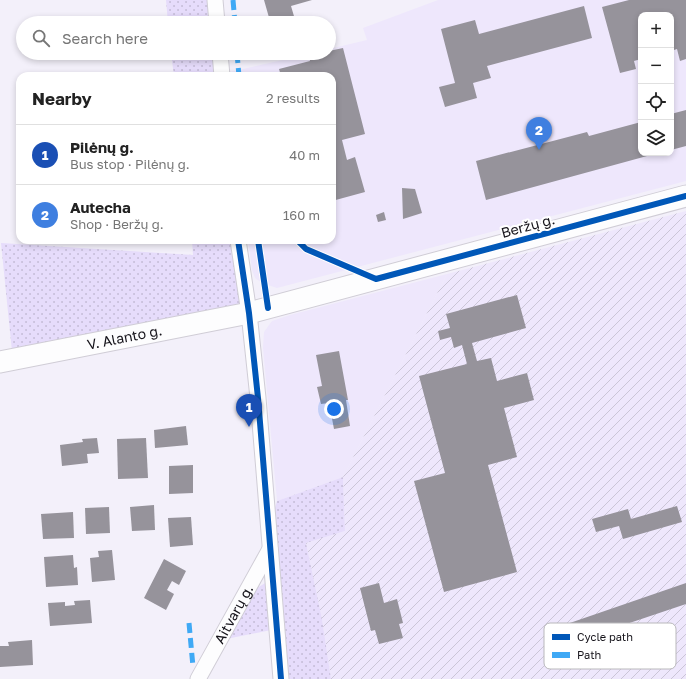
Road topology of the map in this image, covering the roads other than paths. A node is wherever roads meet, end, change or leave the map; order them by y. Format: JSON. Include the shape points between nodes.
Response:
{"nodes":[{"id":1,"x":215,"y":0,"type":"edge"},
{"id":2,"x":217,"y":16,"type":"edge"},
{"id":3,"x":221,"y":60,"type":"edge"},
{"id":4,"x":222,"y":72,"type":"edge"},
{"id":5,"x":686,"y":196,"type":"edge"},
{"id":6,"x":239,"y":244,"type":"edge"},
{"id":7,"x":249,"y":312,"type":"junction"},
{"id":8,"x":0,"y":362,"type":"edge"},
{"id":9,"x":270,"y":549,"type":"junction"},
{"id":10,"x":198,"y":679,"type":"edge"},
{"id":11,"x":281,"y":679,"type":"edge"}],
"edges":[{"from":1,"to":2,"type":"street"},
{"from":3,"to":4,"type":"street"},
{"from":5,"to":7,"type":"main road","name":"Beržų g."},
{"from":6,"to":7,"type":"street"},
{"from":7,"to":8,"type":"main road","name":"V. Alanto g."},
{"from":7,"to":9,"type":"street"},
{"from":9,"to":10,"type":"street","name":"Aitvarų g."},
{"from":9,"to":11,"type":"street"}]}
